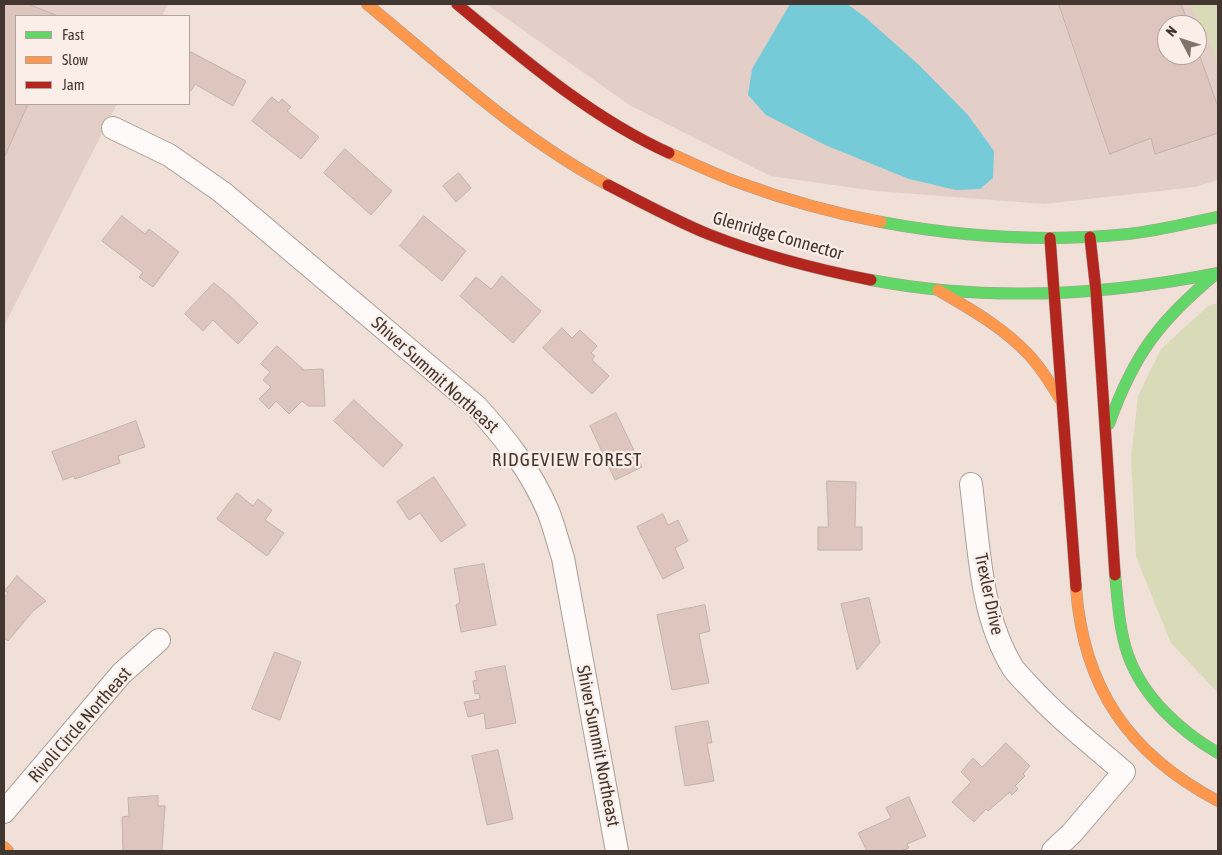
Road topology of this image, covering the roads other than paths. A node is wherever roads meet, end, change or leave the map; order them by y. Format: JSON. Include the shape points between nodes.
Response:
{"nodes":[{"id":1,"x":367,"y":4,"type":"edge"},
{"id":2,"x":457,"y":4,"type":"edge"},
{"id":3,"x":113,"y":128,"type":"dead end"},
{"id":4,"x":1218,"y":217,"type":"edge"},
{"id":5,"x":1090,"y":237,"type":"junction"},
{"id":6,"x":1050,"y":238,"type":"junction"},
{"id":7,"x":1217,"y":273,"type":"edge"},
{"id":8,"x":938,"y":290,"type":"junction"},
{"id":9,"x":1096,"y":291,"type":"junction"},
{"id":10,"x":1054,"y":294,"type":"junction"},
{"id":11,"x":1062,"y":403,"type":"junction"},
{"id":12,"x":1106,"y":433,"type":"junction"},
{"id":13,"x":971,"y":484,"type":"dead end"},
{"id":14,"x":159,"y":640,"type":"dead end"},
{"id":15,"x":1218,"y":753,"type":"edge"},
{"id":16,"x":1218,"y":801,"type":"edge"},
{"id":17,"x":4,"y":812,"type":"edge"},
{"id":18,"x":4,"y":847,"type":"edge"},
{"id":19,"x":8,"y":851,"type":"edge"},
{"id":20,"x":617,"y":851,"type":"edge"},
{"id":21,"x":1053,"y":851,"type":"edge"}],
"edges":[{"from":1,"to":8,"type":"main road","name":"Glenridge Connector","via":[[507,120],[564,161],[628,196],[700,231],[773,257],[855,276]]},
{"from":2,"to":6,"type":"main road","via":[[535,69],[615,124],[667,152],[739,183],[829,211],[890,225]]},
{"from":3,"to":20,"type":"street","name":"Shiver Summit Northeast","via":[[169,155],[222,192],[477,407],[526,468],[548,511],[563,558]]},
{"from":4,"to":5,"type":"main road","via":[[1129,234]]},
{"from":5,"to":6,"type":"main road"},
{"from":5,"to":9,"type":"main road"},
{"from":6,"to":10,"type":"main road"},
{"from":7,"to":9,"type":"main road","name":"Glenridge Connector","via":[[1156,285]]},
{"from":7,"to":12,"type":"main road","via":[[1180,304],[1143,347],[1115,404]]},
{"from":8,"to":10,"type":"main road","name":"Glenridge Connector"},
{"from":8,"to":11,"type":"main road","via":[[1022,348],[1046,376]]},
{"from":9,"to":10,"type":"main road","name":"Glenridge Connector"},
{"from":9,"to":12,"type":"main road"},
{"from":10,"to":11,"type":"main road"},
{"from":11,"to":16,"type":"main road","via":[[1076,591],[1082,633],[1093,669],[1127,730],[1147,753],[1171,774]]},
{"from":12,"to":15,"type":"main road","via":[[1118,600],[1129,658],[1156,701],[1174,721]]},
{"from":13,"to":21,"type":"street","name":"Trexler Drive","via":[[990,611],[1001,645],[1014,670],[1046,704],[1124,772]]},
{"from":14,"to":17,"type":"street","name":"Rivoli Circle Northeast","via":[[122,674]]},
{"from":18,"to":19,"type":"main road"}]}
